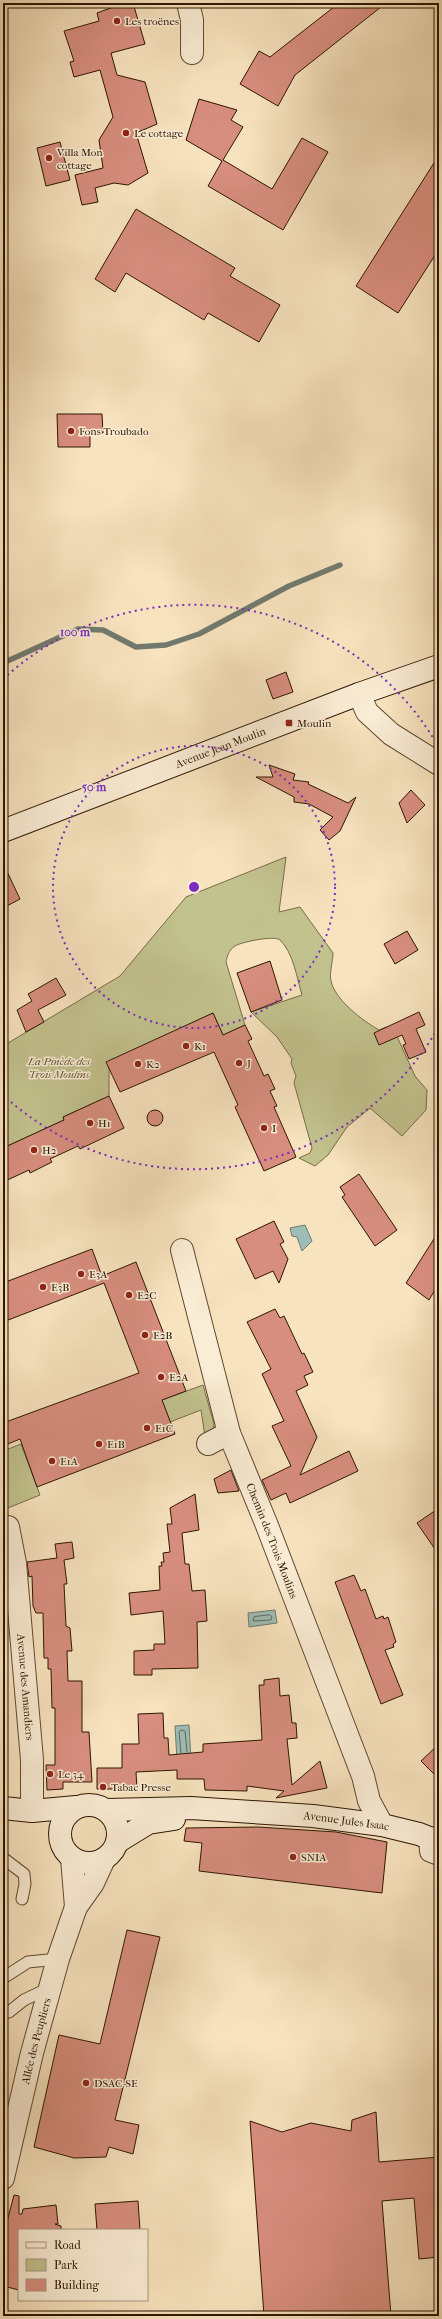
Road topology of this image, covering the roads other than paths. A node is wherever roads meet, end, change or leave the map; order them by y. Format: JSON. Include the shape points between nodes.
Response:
{"nodes":[{"id":1,"x":190,"y":12,"type":"edge"},
{"id":2,"x":192,"y":53,"type":"dead end"},
{"id":3,"x":439,"y":666,"type":"edge"},
{"id":4,"x":359,"y":694,"type":"junction"},
{"id":5,"x":439,"y":764,"type":"edge"},
{"id":6,"x":3,"y":832,"type":"edge"},
{"id":7,"x":182,"y":1250,"type":"dead end"},
{"id":8,"x":229,"y":1433,"type":"junction"},
{"id":9,"x":208,"y":1444,"type":"dead end"},
{"id":10,"x":8,"y":1527,"type":"dead end"},
{"id":11,"x":76,"y":1807,"type":"junction"},
{"id":12,"x":3,"y":1808,"type":"edge"},
{"id":13,"x":106,"y":1810,"type":"junction"},
{"id":14,"x":32,"y":1811,"type":"junction"},
{"id":15,"x":251,"y":1812,"type":"junction"},
{"id":16,"x":382,"y":1825,"type":"junction"},
{"id":17,"x":59,"y":1835,"type":"junction"},
{"id":18,"x":436,"y":1845,"type":"edge"},
{"id":19,"x":111,"y":1850,"type":"junction"},
{"id":20,"x":3,"y":1858,"type":"edge"},
{"id":21,"x":72,"y":1858,"type":"junction"},
{"id":22,"x":22,"y":1899,"type":"dead end"},
{"id":23,"x":76,"y":1907,"type":"junction"},
{"id":24,"x":58,"y":1959,"type":"junction"},
{"id":25,"x":3,"y":1978,"type":"edge"},
{"id":26,"x":49,"y":1988,"type":"junction"},
{"id":27,"x":9,"y":2012,"type":"dead end"},
{"id":28,"x":3,"y":2178,"type":"edge"}],
"edges":[{"from":1,"to":2,"type":"street"},
{"from":3,"to":4,"type":"street","name":"Avenue Jean Moulin"},
{"from":4,"to":5,"type":"street","via":[[367,712],[391,734]]},
{"from":4,"to":6,"type":"street","name":"Avenue Jean Moulin"},
{"from":7,"to":8,"type":"street","name":"Chemin des Trois Moulins"},
{"from":8,"to":9,"type":"street"},
{"from":8,"to":16,"type":"street","name":"Chemin des Trois Moulins","via":[[363,1776],[369,1801]]},
{"from":10,"to":14,"type":"street","name":"Avenue des Amandiers","via":[[15,1563],[32,1760]]},
{"from":11,"to":13,"type":"street","via":[[86,1804],[97,1805]]},
{"from":11,"to":14,"type":"street"},
{"from":11,"to":17,"type":"street","via":[[67,1814],[61,1824]]},
{"from":12,"to":14,"type":"street"},
{"from":13,"to":15,"type":"street","name":"Avenue Jules Isaac","via":[[191,1808]]},
{"from":13,"to":19,"type":"street","via":[[116,1824]]},
{"from":14,"to":17,"type":"street"},
{"from":15,"to":16,"type":"street","name":"Avenue Jules Isaac","via":[[313,1816]]},
{"from":15,"to":19,"type":"street","name":"Avenue Jules Isaac","via":[[148,1823]]},
{"from":16,"to":18,"type":"street","name":"Avenue Jules Isaac"},
{"from":17,"to":21,"type":"street","via":[[65,1852]]},
{"from":19,"to":21,"type":"street","via":[[94,1863]]},
{"from":19,"to":23,"type":"street","name":"Allée des Peupliers","via":[[94,1883]]},
{"from":20,"to":22,"type":"lane","via":[[24,1874]]},
{"from":21,"to":23,"type":"street","name":"Allée des Peupliers"},
{"from":23,"to":24,"type":"street","name":"Allée des Peupliers"},
{"from":24,"to":25,"type":"lane","via":[[28,1962]]},
{"from":24,"to":26,"type":"street","name":"Allée des Peupliers"},
{"from":26,"to":27,"type":"lane","via":[[24,2000]]},
{"from":26,"to":28,"type":"street","name":"Allée des Peupliers"}]}
